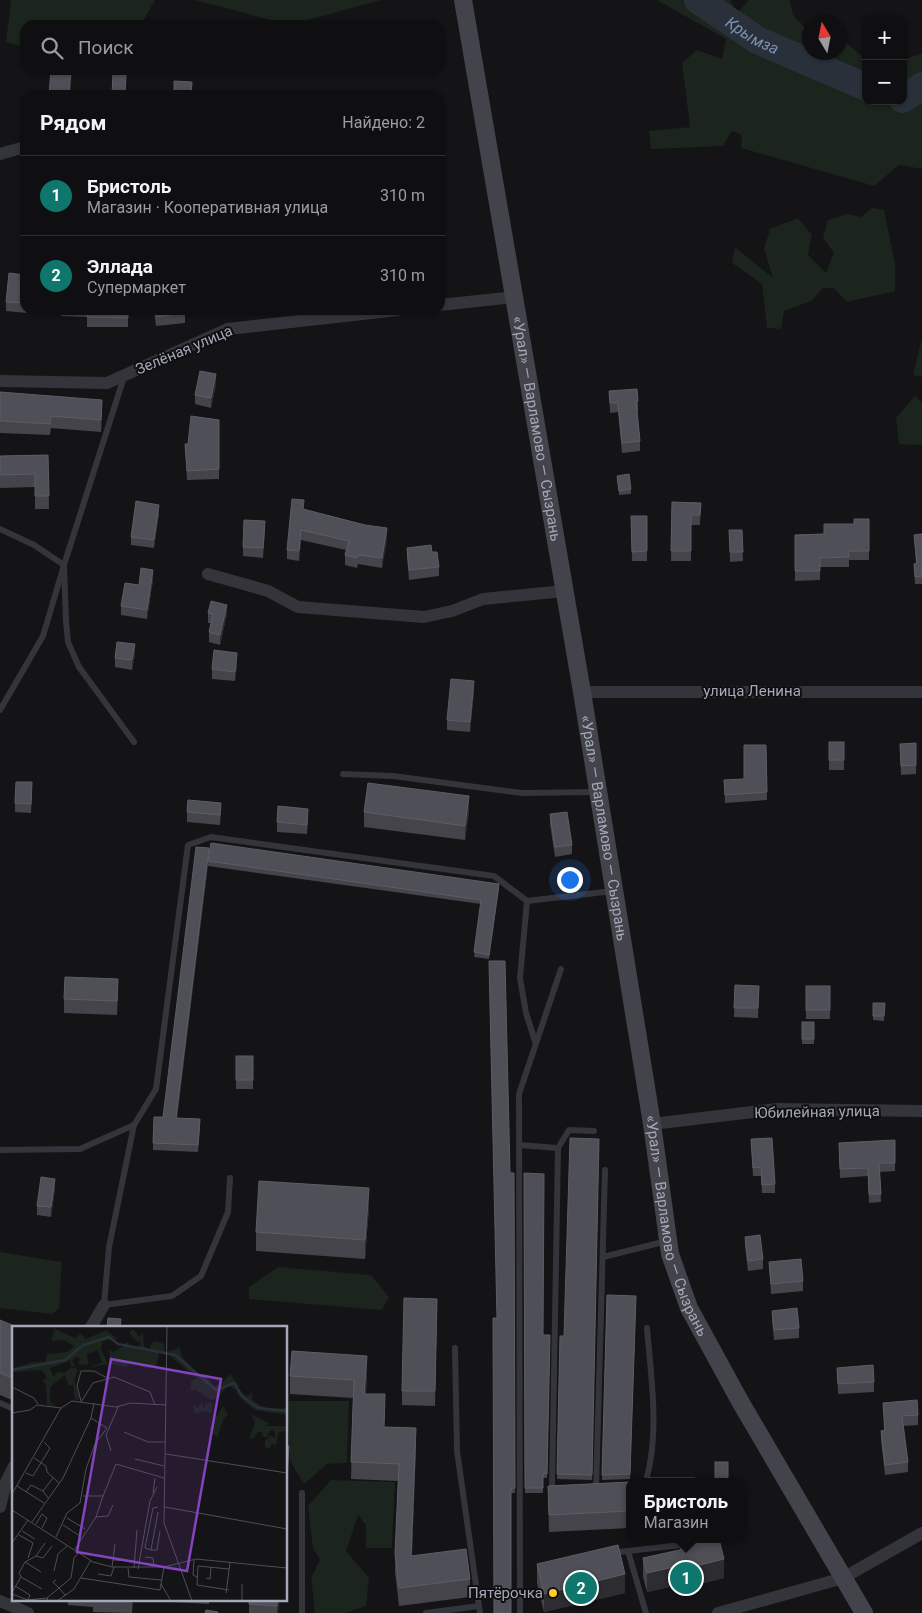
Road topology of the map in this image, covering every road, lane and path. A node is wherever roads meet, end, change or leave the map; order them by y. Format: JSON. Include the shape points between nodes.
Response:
{"nodes":[{"id":1,"x":463,"y":0,"type":"edge"},
{"id":2,"x":20,"y":148,"type":"edge"},
{"id":3,"x":0,"y":154,"type":"edge"},
{"id":4,"x":514,"y":297,"type":"junction"},
{"id":5,"x":445,"y":305,"type":"edge"},
{"id":6,"x":353,"y":315,"type":"edge"},
{"id":7,"x":124,"y":376,"type":"junction"},
{"id":8,"x":0,"y":381,"type":"edge"},
{"id":9,"x":0,"y":529,"type":"edge"},
{"id":10,"x":64,"y":565,"type":"junction"},
{"id":11,"x":208,"y":574,"type":"dead end"},
{"id":12,"x":565,"y":591,"type":"junction"},
{"id":13,"x":582,"y":692,"type":"junction"},
{"id":14,"x":922,"y":692,"type":"edge"},
{"id":15,"x":0,"y":710,"type":"edge"},
{"id":16,"x":134,"y":742,"type":"dead end"},
{"id":17,"x":343,"y":774,"type":"dead end"},
{"id":18,"x":598,"y":792,"type":"junction"},
{"id":19,"x":614,"y":891,"type":"junction"},
{"id":20,"x":527,"y":901,"type":"junction"},
{"id":21,"x":561,"y":969,"type":"dead end"},
{"id":22,"x":535,"y":1042,"type":"junction"},
{"id":23,"x":922,"y":1111,"type":"edge"},
{"id":24,"x":652,"y":1124,"type":"junction"},
{"id":25,"x":134,"y":1125,"type":"junction"},
{"id":26,"x":594,"y":1131,"type":"dead end"},
{"id":27,"x":519,"y":1145,"type":"junction"},
{"id":28,"x":558,"y":1148,"type":"junction"},
{"id":29,"x":0,"y":1150,"type":"edge"},
{"id":30,"x":606,"y":1170,"type":"dead end"},
{"id":31,"x":230,"y":1178,"type":"dead end"},
{"id":32,"x":668,"y":1240,"type":"junction"},
{"id":33,"x":602,"y":1258,"type":"junction"},
{"id":34,"x":104,"y":1305,"type":"junction"},
{"id":35,"x":92,"y":1326,"type":"edge"},
{"id":36,"x":647,"y":1328,"type":"dead end"},
{"id":37,"x":455,"y":1348,"type":"dead end"},
{"id":38,"x":0,"y":1404,"type":"edge"},
{"id":39,"x":12,"y":1408,"type":"edge"},
{"id":40,"x":12,"y":1469,"type":"edge"},
{"id":41,"x":647,"y":1478,"type":"edge"},
{"id":42,"x":3,"y":1481,"type":"edge"},
{"id":43,"x":605,"y":1488,"type":"edge"},
{"id":44,"x":570,"y":1489,"type":"edge"},
{"id":45,"x":588,"y":1490,"type":"edge"},
{"id":46,"x":597,"y":1490,"type":"junction"},
{"id":47,"x":302,"y":1493,"type":"dead end"},
{"id":48,"x":0,"y":1507,"type":"edge"},
{"id":49,"x":922,"y":1533,"type":"edge"},
{"id":50,"x":695,"y":1543,"type":"edge"},
{"id":51,"x":628,"y":1552,"type":"junction"},
{"id":52,"x":602,"y":1554,"type":"edge"},
{"id":53,"x":843,"y":1578,"type":"junction"},
{"id":54,"x":0,"y":1601,"type":"edge"},
{"id":55,"x":480,"y":1610,"type":"edge"},
{"id":56,"x":20,"y":1611,"type":"edge"},
{"id":57,"x":724,"y":1612,"type":"edge"},
{"id":58,"x":302,"y":1613,"type":"edge"},
{"id":59,"x":426,"y":1613,"type":"edge"},
{"id":60,"x":520,"y":1613,"type":"edge"},
{"id":61,"x":646,"y":1613,"type":"edge"},
{"id":62,"x":864,"y":1613,"type":"edge"}],
"edges":[{"from":1,"to":4,"type":"main road","name":"«Урал» — Варламово — Сызрань"},
{"from":2,"to":3,"type":"street"},
{"from":4,"to":5,"type":"street"},
{"from":4,"to":12,"type":"main road","name":"«Урал» — Варламово — Сызрань"},
{"from":6,"to":7,"type":"street","name":"Зелёная улица","via":[[228,329]]},
{"from":7,"to":8,"type":"street","name":"Зелёная улица","via":[[107,383]]},
{"from":7,"to":10,"type":"lane"},
{"from":9,"to":10,"type":"lane","via":[[34,545]]},
{"from":10,"to":15,"type":"lane","via":[[43,636]]},
{"from":10,"to":16,"type":"lane","via":[[68,642],[79,667]]},
{"from":11,"to":12,"type":"street","via":[[268,591],[298,607],[424,618],[483,599]]},
{"from":12,"to":13,"type":"main road","name":"«Урал» — Варламово — Сызрань"},
{"from":13,"to":14,"type":"street","name":"улица Ленина"},
{"from":13,"to":18,"type":"main road","name":"«Урал» — Варламово — Сызрань"},
{"from":17,"to":18,"type":"lane","via":[[393,776],[522,793]]},
{"from":18,"to":19,"type":"main road","name":"«Урал» — Варламово — Сызрань"},
{"from":19,"to":20,"type":"lane"},
{"from":19,"to":24,"type":"main road","name":"«Урал» — Варламово — Сызрань"},
{"from":20,"to":22,"type":"lane","via":[[520,978]]},
{"from":20,"to":25,"type":"lane","via":[[494,876],[211,837],[188,845],[156,1089]]},
{"from":21,"to":22,"type":"lane"},
{"from":22,"to":27,"type":"lane","via":[[519,1094]]},
{"from":23,"to":24,"type":"street","name":"Юбилейная улица","via":[[778,1109]]},
{"from":24,"to":32,"type":"main road","name":"«Урал» — Варламово — Сызрань"},
{"from":25,"to":29,"type":"lane","via":[[80,1149]]},
{"from":25,"to":34,"type":"lane","via":[[109,1247]]},
{"from":26,"to":28,"type":"lane","via":[[569,1130]]},
{"from":27,"to":28,"type":"lane"},
{"from":27,"to":60,"type":"lane"},
{"from":28,"to":44,"type":"lane","via":[[552,1488]]},
{"from":30,"to":33,"type":"lane"},
{"from":31,"to":34,"type":"lane","via":[[228,1212],[201,1276],[172,1296]]},
{"from":32,"to":33,"type":"lane"},
{"from":32,"to":53,"type":"main road","name":"«Урал» — Варламово — Сызрань","via":[[689,1308]]},
{"from":33,"to":46,"type":"lane"},
{"from":34,"to":35,"type":"street"},
{"from":36,"to":41,"type":"lane","via":[[653,1393],[653,1456]]},
{"from":37,"to":55,"type":"lane","via":[[457,1451]]},
{"from":38,"to":39,"type":"lane"},
{"from":40,"to":42,"type":"street"},
{"from":42,"to":48,"type":"street"},
{"from":43,"to":46,"type":"lane"},
{"from":45,"to":46,"type":"lane"},
{"from":47,"to":58,"type":"lane"},
{"from":49,"to":53,"type":"street"},
{"from":50,"to":51,"type":"lane"},
{"from":51,"to":52,"type":"lane"},
{"from":51,"to":61,"type":"lane"},
{"from":53,"to":57,"type":"street"},
{"from":53,"to":62,"type":"main road","name":"«Урал» — Варламово — Сызрань"},
{"from":54,"to":56,"type":"street"},
{"from":55,"to":59,"type":"lane"}]}
